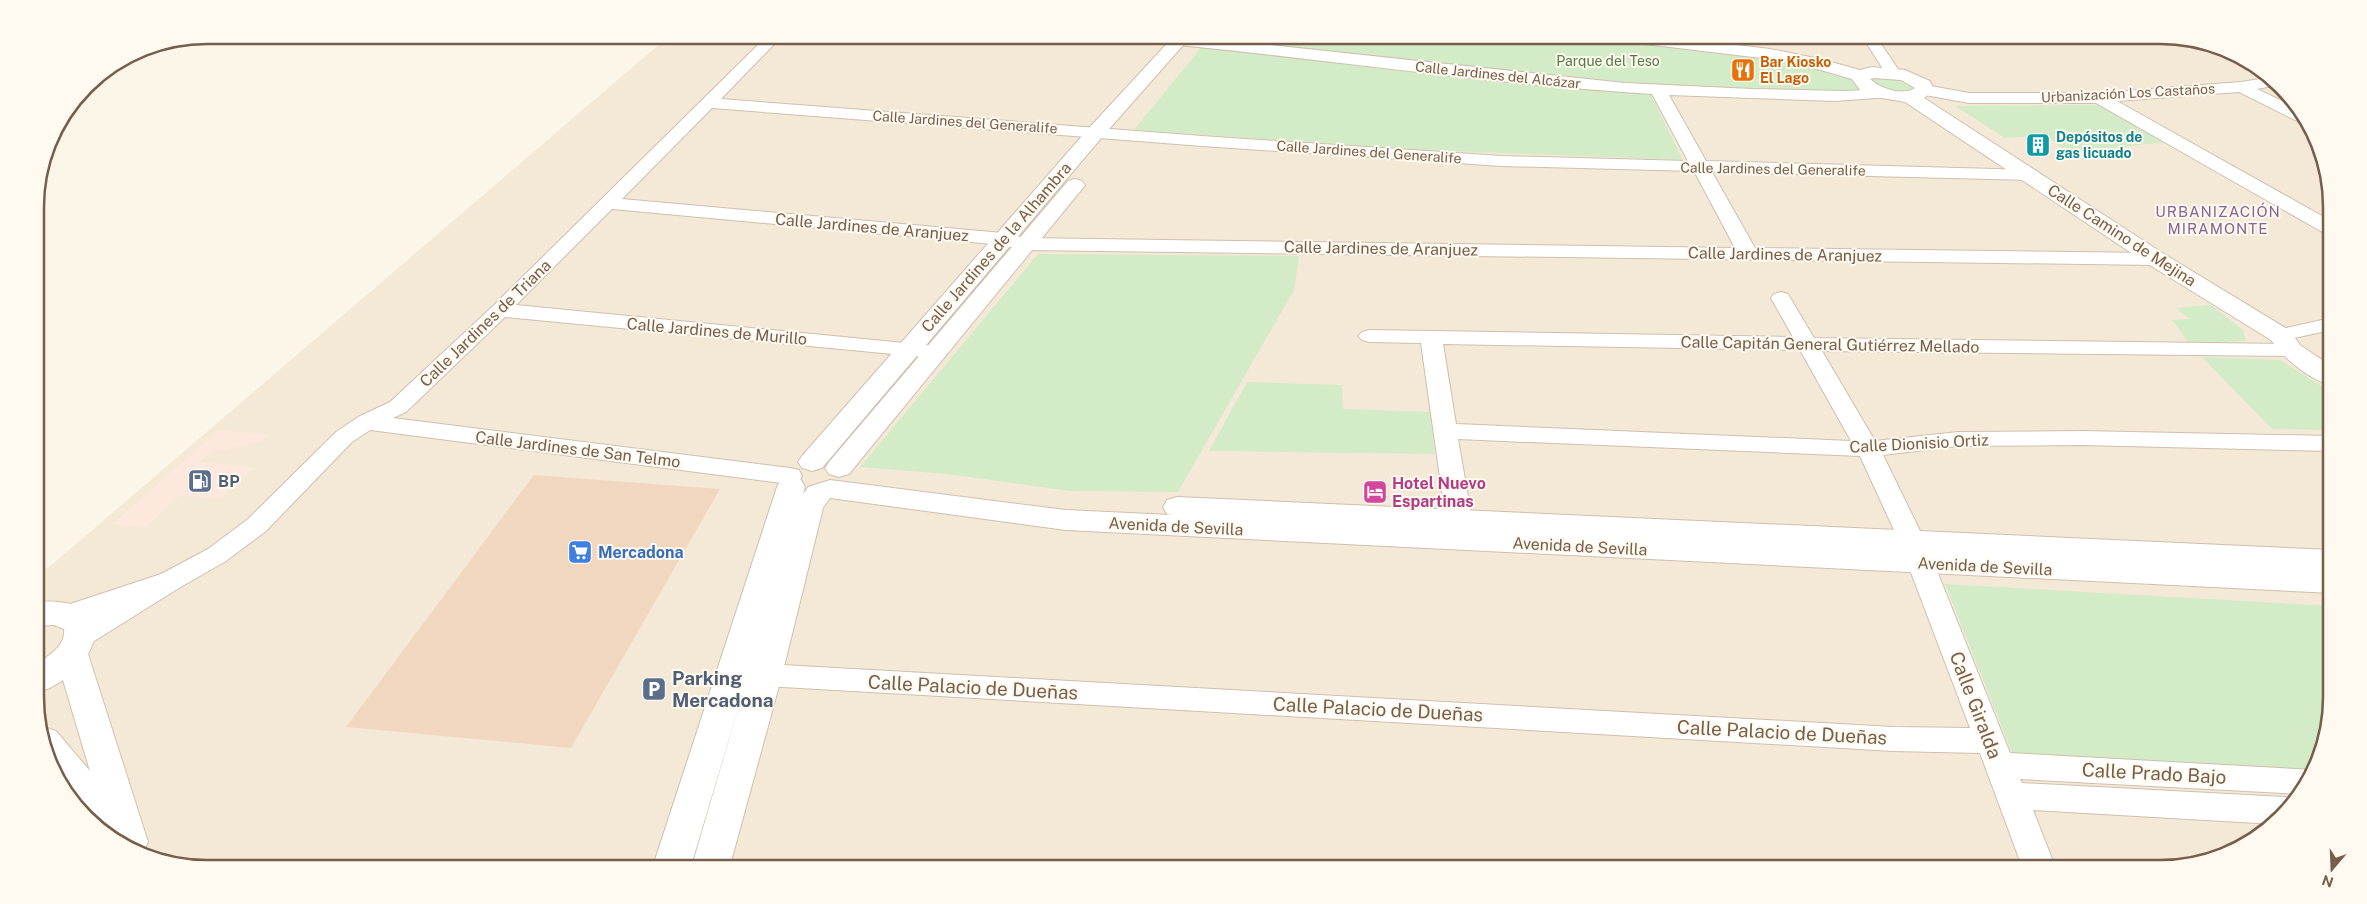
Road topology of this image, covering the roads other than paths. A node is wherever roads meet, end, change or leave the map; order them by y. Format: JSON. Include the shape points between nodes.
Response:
{"nodes":[{"id":1,"x":767,"y":44,"type":"edge"},
{"id":2,"x":1184,"y":44,"type":"edge"},
{"id":3,"x":1246,"y":44,"type":"edge"},
{"id":4,"x":1686,"y":44,"type":"edge"},
{"id":5,"x":1752,"y":44,"type":"edge"},
{"id":6,"x":1874,"y":44,"type":"edge"},
{"id":7,"x":1892,"y":72,"type":"junction"},
{"id":8,"x":1867,"y":74,"type":"junction"},
{"id":9,"x":2267,"y":83,"type":"edge"},
{"id":10,"x":2241,"y":87,"type":"junction"},
{"id":11,"x":1658,"y":90,"type":"junction"},
{"id":12,"x":1917,"y":93,"type":"junction"},
{"id":13,"x":1884,"y":94,"type":"junction"},
{"id":14,"x":2099,"y":98,"type":"junction"},
{"id":15,"x":708,"y":103,"type":"junction"},
{"id":16,"x":2293,"y":113,"type":"edge"},
{"id":17,"x":1106,"y":133,"type":"junction"},
{"id":18,"x":1701,"y":167,"type":"junction"},
{"id":19,"x":2030,"y":175,"type":"junction"},
{"id":20,"x":607,"y":203,"type":"junction"},
{"id":21,"x":2323,"y":224,"type":"edge"},
{"id":22,"x":1003,"y":239,"type":"junction"},
{"id":23,"x":1025,"y":244,"type":"junction"},
{"id":24,"x":1748,"y":253,"type":"junction"},
{"id":25,"x":2156,"y":259,"type":"junction"},
{"id":26,"x":1781,"y":298,"type":"dead end"},
{"id":27,"x":500,"y":310,"type":"junction"},
{"id":28,"x":2323,"y":327,"type":"edge"},
{"id":29,"x":1369,"y":336,"type":"dead end"},
{"id":30,"x":1431,"y":337,"type":"junction"},
{"id":31,"x":2285,"y":342,"type":"junction"},
{"id":32,"x":1808,"y":344,"type":"junction"},
{"id":33,"x":909,"y":349,"type":"junction"},
{"id":34,"x":935,"y":352,"type":"junction"},
{"id":35,"x":2323,"y":371,"type":"edge"},
{"id":36,"x":366,"y":422,"type":"junction"},
{"id":37,"x":1447,"y":431,"type":"junction"},
{"id":38,"x":2323,"y":443,"type":"edge"},
{"id":39,"x":1868,"y":449,"type":"junction"},
{"id":40,"x":817,"y":479,"type":"junction"},
{"id":41,"x":1459,"y":520,"type":"junction"},
{"id":42,"x":1917,"y":552,"type":"junction"},
{"id":43,"x":2323,"y":561,"type":"edge"},
{"id":44,"x":2323,"y":581,"type":"edge"},
{"id":45,"x":64,"y":629,"type":"edge"},
{"id":46,"x":44,"y":675,"type":"edge"},
{"id":47,"x":765,"y":675,"type":"junction"},
{"id":48,"x":1995,"y":753,"type":"junction"},
{"id":49,"x":54,"y":754,"type":"edge"},
{"id":50,"x":2300,"y":780,"type":"edge"},
{"id":51,"x":2013,"y":796,"type":"junction"},
{"id":52,"x":2276,"y":810,"type":"edge"},
{"id":53,"x":123,"y":837,"type":"edge"},
{"id":54,"x":129,"y":840,"type":"edge"},
{"id":55,"x":674,"y":860,"type":"edge"},
{"id":56,"x":713,"y":860,"type":"edge"},
{"id":57,"x":2037,"y":860,"type":"edge"}],
"edges":[{"from":1,"to":15,"type":"street","name":"Calle Jardines de Triana"},
{"from":2,"to":17,"type":"street","name":"Calle Jardines de la Alhambra"},
{"from":3,"to":11,"type":"street","name":"Calle Jardines del Alcázar","via":[[1486,75]]},
{"from":4,"to":8,"type":"street","via":[[1770,54]]},
{"from":5,"to":8,"type":"street","via":[[1822,58]]},
{"from":6,"to":7,"type":"street"},
{"from":7,"to":8,"type":"street","name":"Calle Camino de Mejina"},
{"from":7,"to":12,"type":"street","name":"Calle Camino de Mejina","via":[[1924,85]]},
{"from":8,"to":13,"type":"street","via":[[1861,81]]},
{"from":9,"to":10,"type":"street","name":"Urbanización Los Castaños"},
{"from":10,"to":14,"type":"street","name":"Urbanización Los Castaños"},
{"from":10,"to":16,"type":"street"},
{"from":11,"to":13,"type":"street","name":"Calle Jardines del Alcázar"},
{"from":11,"to":18,"type":"street"},
{"from":12,"to":13,"type":"street"},
{"from":12,"to":14,"type":"street","name":"Urbanización Los Castaños","via":[[1969,98]]},
{"from":12,"to":19,"type":"street","name":"Calle Camino de Mejina"},
{"from":14,"to":21,"type":"street"},
{"from":15,"to":17,"type":"street","name":"Calle Jardines del Generalife"},
{"from":15,"to":20,"type":"street","name":"Calle Jardines de Triana"},
{"from":17,"to":18,"type":"street","name":"Calle Jardines del Generalife","via":[[1502,161]]},
{"from":17,"to":22,"type":"street","name":"Calle Jardines de la Alhambra"},
{"from":17,"to":23,"type":"street","name":"Calle Jardines de la Alhambra"},
{"from":18,"to":19,"type":"street","name":"Calle Jardines del Generalife"},
{"from":18,"to":24,"type":"street"},
{"from":19,"to":25,"type":"street","name":"Calle Camino de Mejina"},
{"from":20,"to":22,"type":"street","name":"Calle Jardines de Aranjuez"},
{"from":20,"to":27,"type":"street","name":"Calle Jardines de Triana"},
{"from":22,"to":23,"type":"street","name":"Calle Jardines de Aranjuez"},
{"from":22,"to":33,"type":"street","name":"Calle Jardines de la Alhambra"},
{"from":23,"to":24,"type":"street","name":"Calle Jardines de Aranjuez"},
{"from":23,"to":34,"type":"street","name":"Calle Jardines de la Alhambra"},
{"from":24,"to":25,"type":"street","name":"Calle Jardines de Aranjuez"},
{"from":25,"to":31,"type":"street","name":"Calle Camino de Mejina"},
{"from":26,"to":32,"type":"street","name":"Calle Giralda"},
{"from":27,"to":33,"type":"street","name":"Calle Jardines de Murillo"},
{"from":27,"to":36,"type":"street","name":"Calle Jardines de Triana","via":[[398,407]]},
{"from":28,"to":31,"type":"street"},
{"from":29,"to":30,"type":"street","name":"Calle Capitán General Gutiérrez Mellado"},
{"from":30,"to":32,"type":"street","name":"Calle Capitán General Gutiérrez Mellado"},
{"from":30,"to":37,"type":"street"},
{"from":31,"to":32,"type":"street","name":"Calle Capitán General Gutiérrez Mellado"},
{"from":31,"to":35,"type":"street","name":"Calle Camino de Mejina"},
{"from":32,"to":39,"type":"street","name":"Calle Giralda"},
{"from":33,"to":34,"type":"street","name":"Calle Jardines de Murillo"},
{"from":33,"to":40,"type":"street","name":"Calle Jardines de la Alhambra"},
{"from":34,"to":40,"type":"street","name":"Calle Jardines de la Alhambra"},
{"from":36,"to":40,"type":"street","name":"Calle Jardines de San Telmo"},
{"from":36,"to":45,"type":"street","name":"Calle Jardines de Triana","via":[[344,437],[257,524],[217,555],[170,581]]},
{"from":37,"to":39,"type":"street","name":"Calle Dionisio Ortiz"},
{"from":37,"to":41,"type":"street"},
{"from":38,"to":39,"type":"street","name":"Calle Dionisio Ortiz","via":[[1958,439]]},
{"from":39,"to":42,"type":"street","name":"Calle Giralda"},
{"from":40,"to":41,"type":"street","name":"Avenida de Sevilla","via":[[1072,502]]},
{"from":40,"to":42,"type":"street","name":"Avenida de Sevilla","via":[[1066,520]]},
{"from":40,"to":47,"type":"street","name":"Calle Jardines de la Alhambra"},
{"from":40,"to":55,"type":"street","name":"Calle Jardines de la Alhambra"},
{"from":41,"to":42,"type":"street","name":"Avenida de Sevilla"},
{"from":42,"to":43,"type":"street","name":"Avenida de Sevilla"},
{"from":42,"to":44,"type":"street","name":"Avenida de Sevilla"},
{"from":42,"to":48,"type":"street","name":"Calle Giralda"},
{"from":45,"to":46,"type":"street","via":[[57,666]]},
{"from":45,"to":54,"type":"street"},
{"from":47,"to":48,"type":"street","name":"Calle Palacio de Dueñas","via":[[1884,738]]},
{"from":47,"to":56,"type":"street","name":"Calle Jardines de la Alhambra"},
{"from":48,"to":50,"type":"street","name":"Calle Prado Bajo"},
{"from":48,"to":51,"type":"street","name":"Calle Giralda"},
{"from":49,"to":53,"type":"street"},
{"from":51,"to":52,"type":"street","name":"Calle Prado Bajo"},
{"from":51,"to":57,"type":"street","name":"Calle Giralda"}]}
